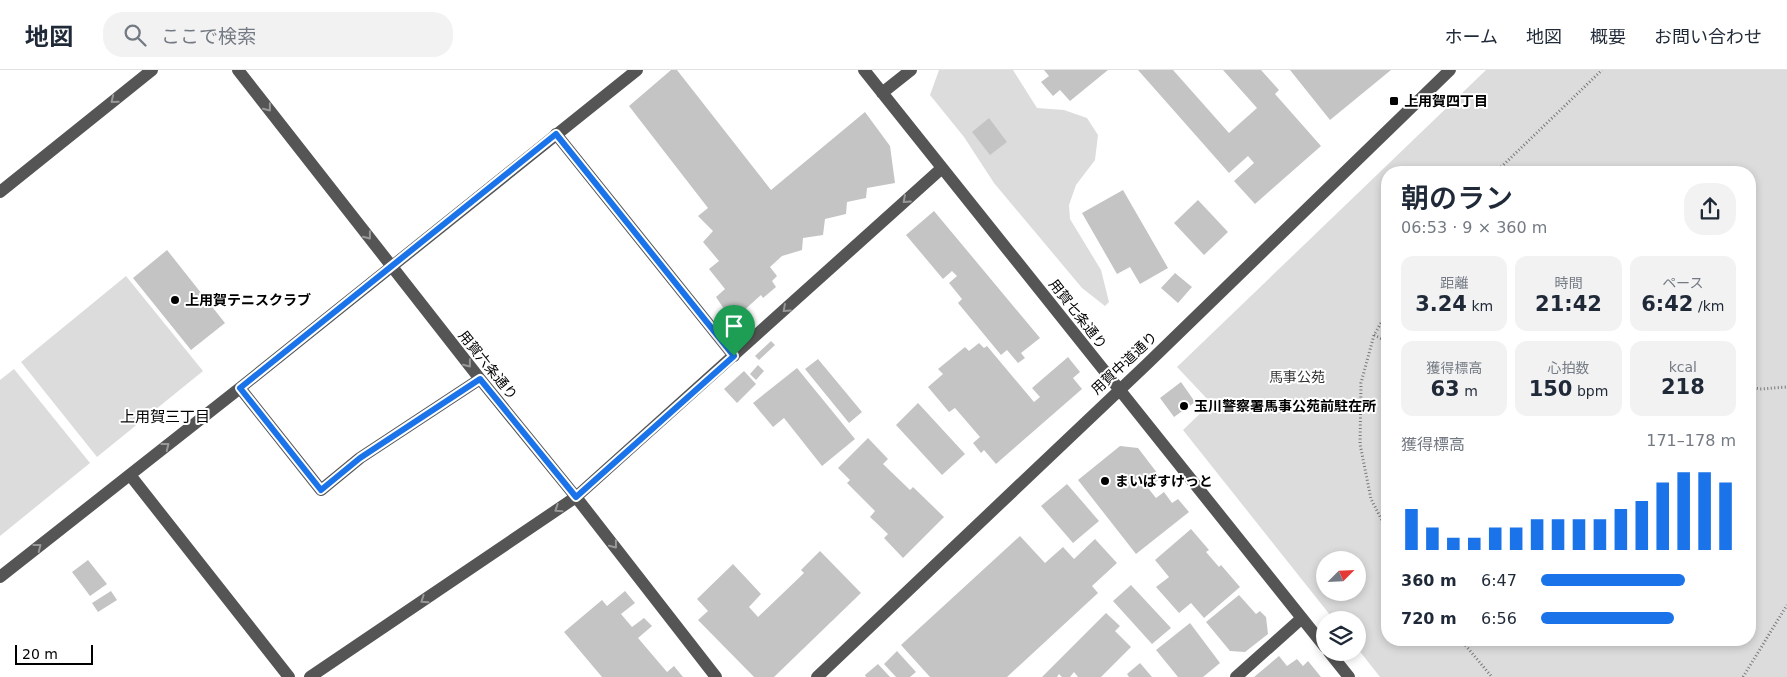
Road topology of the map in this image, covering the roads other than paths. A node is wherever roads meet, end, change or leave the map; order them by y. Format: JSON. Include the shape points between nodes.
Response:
{"nodes":[{"id":1,"x":152,"y":70,"type":"edge"},
{"id":2,"x":238,"y":70,"type":"edge"},
{"id":3,"x":637,"y":70,"type":"edge"},
{"id":4,"x":864,"y":70,"type":"edge"},
{"id":5,"x":910,"y":70,"type":"edge"},
{"id":6,"x":1450,"y":70,"type":"edge"},
{"id":7,"x":882,"y":93,"type":"junction"},
{"id":8,"x":556,"y":134,"type":"junction"},
{"id":9,"x":942,"y":168,"type":"junction"},
{"id":10,"x":0,"y":192,"type":"edge"},
{"id":11,"x":392,"y":267,"type":"junction"},
{"id":12,"x":734,"y":356,"type":"junction"},
{"id":13,"x":480,"y":379,"type":"junction"},
{"id":14,"x":240,"y":388,"type":"junction"},
{"id":15,"x":1119,"y":389,"type":"junction"},
{"id":16,"x":130,"y":475,"type":"junction"},
{"id":17,"x":576,"y":497,"type":"junction"},
{"id":18,"x":0,"y":577,"type":"edge"},
{"id":19,"x":1302,"y":618,"type":"junction"},
{"id":20,"x":1316,"y":636,"type":"edge"},
{"id":21,"x":1337,"y":661,"type":"edge"},
{"id":22,"x":289,"y":677,"type":"edge"},
{"id":23,"x":310,"y":677,"type":"edge"},
{"id":24,"x":716,"y":677,"type":"edge"},
{"id":25,"x":817,"y":677,"type":"edge"},
{"id":26,"x":1236,"y":677,"type":"edge"},
{"id":27,"x":1349,"y":677,"type":"edge"}],
"edges":[{"from":1,"to":10,"type":"street","one_way":true},
{"from":2,"to":11,"type":"street","name":"用賀六条通り","one_way":true},
{"from":3,"to":8,"type":"street"},
{"from":4,"to":7,"type":"street","name":"用賀七条通り"},
{"from":5,"to":7,"type":"street"},
{"from":6,"to":15,"type":"street","name":"用賀中道通り"},
{"from":7,"to":9,"type":"street","name":"用賀七条通り"},
{"from":8,"to":11,"type":"street"},
{"from":8,"to":12,"type":"street"},
{"from":9,"to":12,"type":"street","one_way":true},
{"from":9,"to":15,"type":"street","name":"用賀七条通り"},
{"from":11,"to":13,"type":"street","name":"用賀六条通り","one_way":true},
{"from":11,"to":14,"type":"street"},
{"from":12,"to":17,"type":"street"},
{"from":13,"to":14,"type":"street","via":[[360,458],[321,490]]},
{"from":13,"to":17,"type":"street","name":"用賀六条通り"},
{"from":16,"to":14,"type":"street","one_way":true},
{"from":15,"to":19,"type":"street","name":"用賀七条通り"},
{"from":15,"to":25,"type":"street","name":"用賀中道通り"},
{"from":18,"to":16,"type":"street","one_way":true},
{"from":16,"to":22,"type":"street"},
{"from":17,"to":23,"type":"street","one_way":true},
{"from":17,"to":24,"type":"street","name":"用賀六条通り","one_way":true},
{"from":19,"to":20,"type":"street","name":"用賀七条通り"},
{"from":19,"to":26,"type":"street"},
{"from":21,"to":27,"type":"street"}]}
